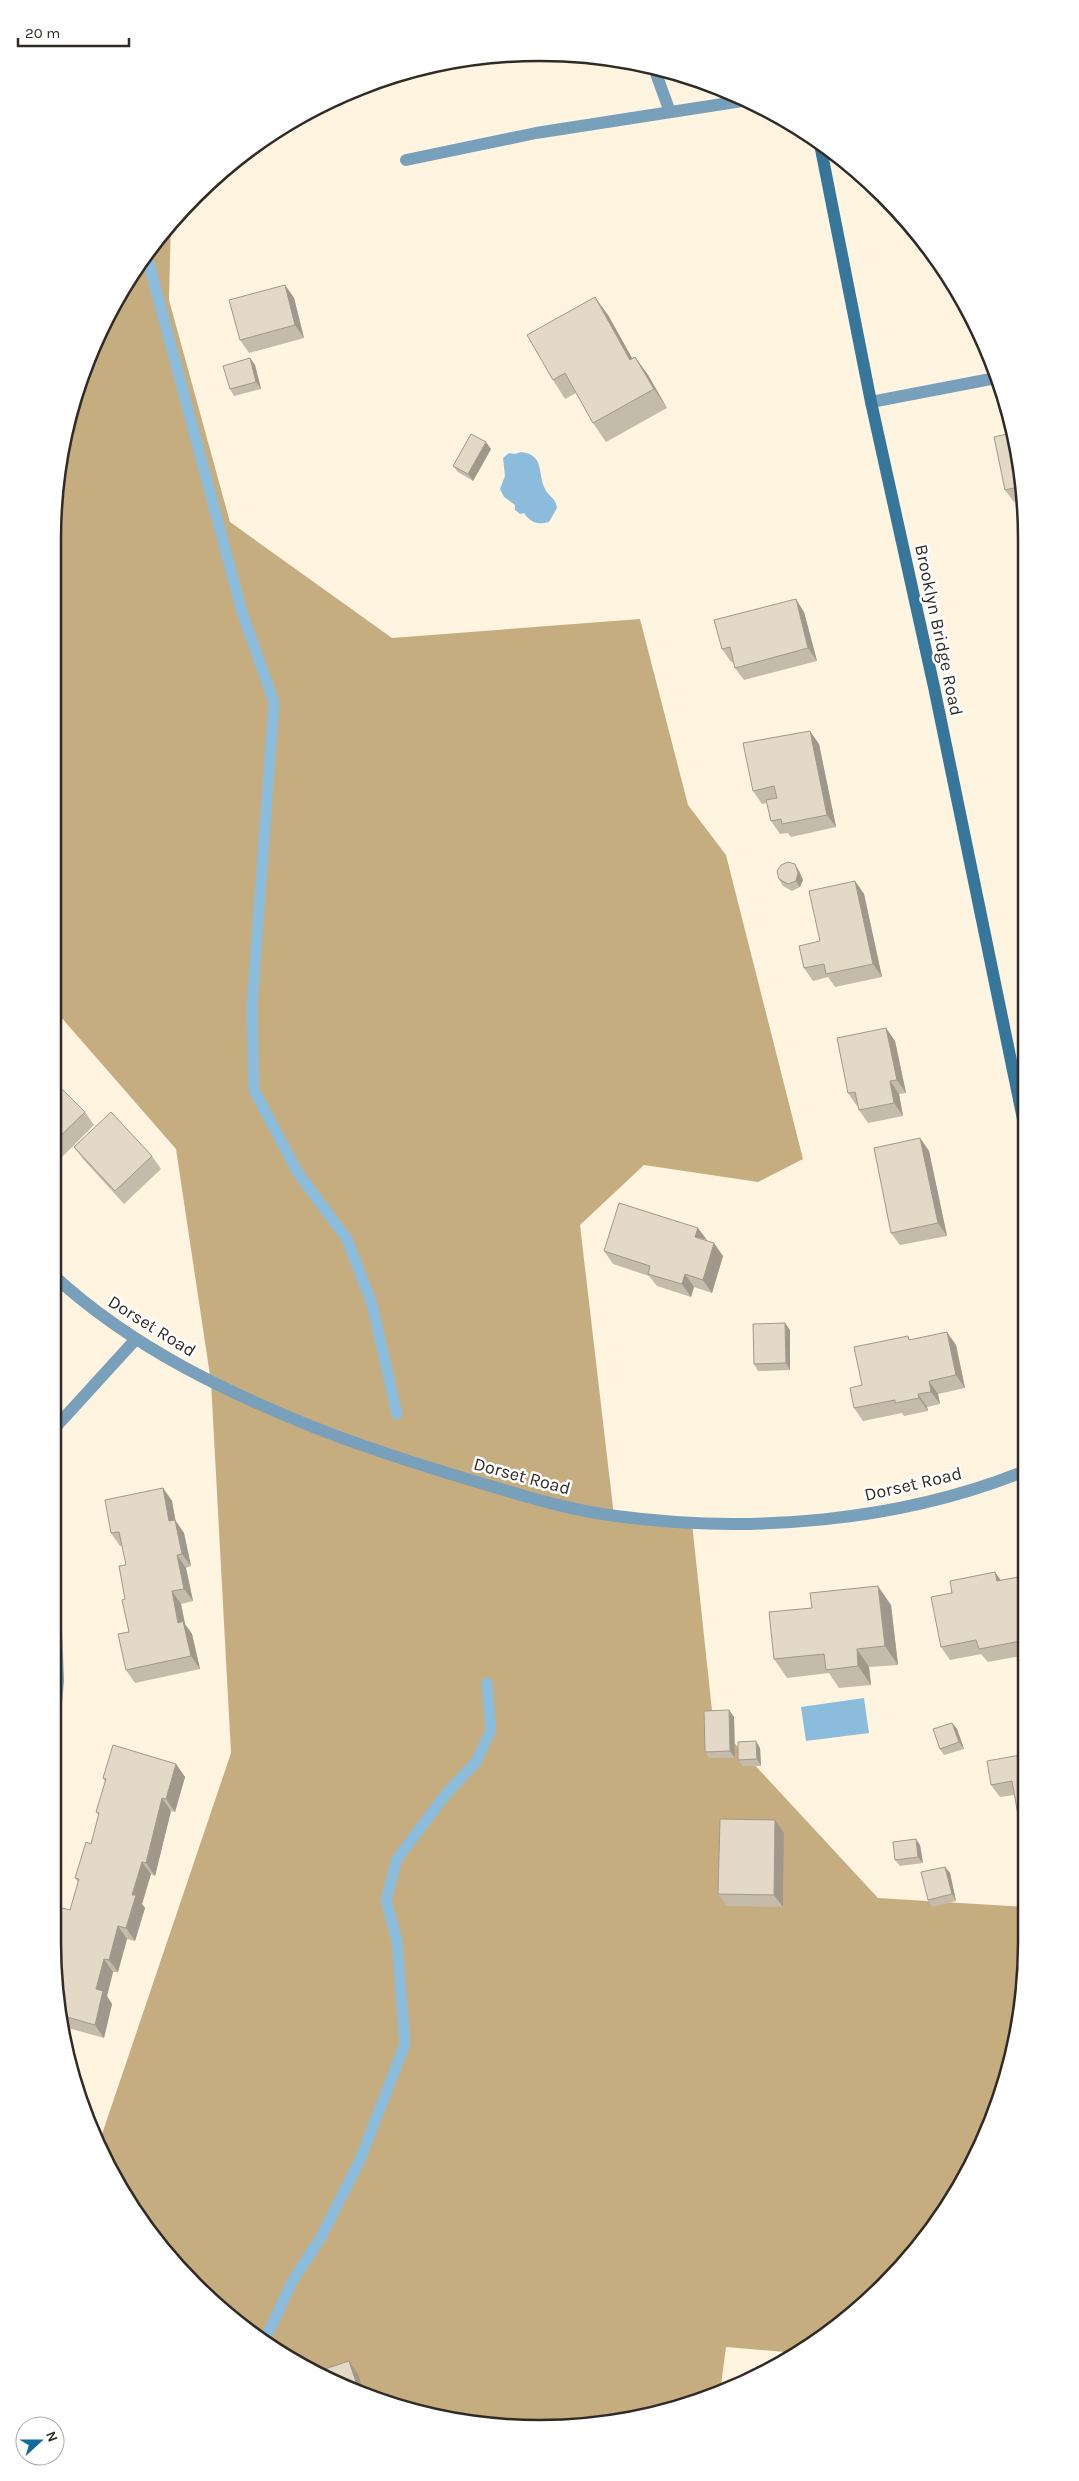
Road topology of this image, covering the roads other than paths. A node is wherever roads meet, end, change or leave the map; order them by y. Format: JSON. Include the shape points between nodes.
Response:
{"nodes":[{"id":1,"x":657,"y":76,"type":"edge"},
{"id":2,"x":733,"y":102,"type":"edge"},
{"id":3,"x":670,"y":112,"type":"junction"},
{"id":4,"x":822,"y":154,"type":"edge"},
{"id":5,"x":406,"y":160,"type":"dead end"},
{"id":6,"x":990,"y":379,"type":"edge"},
{"id":7,"x":870,"y":402,"type":"junction"},
{"id":8,"x":1018,"y":1095,"type":"edge"},
{"id":9,"x":61,"y":1283,"type":"edge"},
{"id":10,"x":136,"y":1339,"type":"junction"},
{"id":11,"x":61,"y":1420,"type":"edge"},
{"id":12,"x":1018,"y":1473,"type":"edge"}],
"edges":[{"from":1,"to":3,"type":"street"},
{"from":2,"to":3,"type":"street"},
{"from":3,"to":5,"type":"street","via":[[536,133]]},
{"from":4,"to":7,"type":"street","name":"Brooklyn Bridge Road"},
{"from":6,"to":7,"type":"street"},
{"from":7,"to":8,"type":"street","name":"Brooklyn Bridge Road","via":[[934,687]]},
{"from":9,"to":10,"type":"street","name":"Dorset Road","via":[[84,1304]]},
{"from":10,"to":11,"type":"street"},
{"from":10,"to":12,"type":"street","name":"Dorset Road","via":[[211,1382],[296,1420],[375,1450],[544,1502],[614,1516],[692,1524],[779,1524],[863,1514],[947,1497]]}]}
